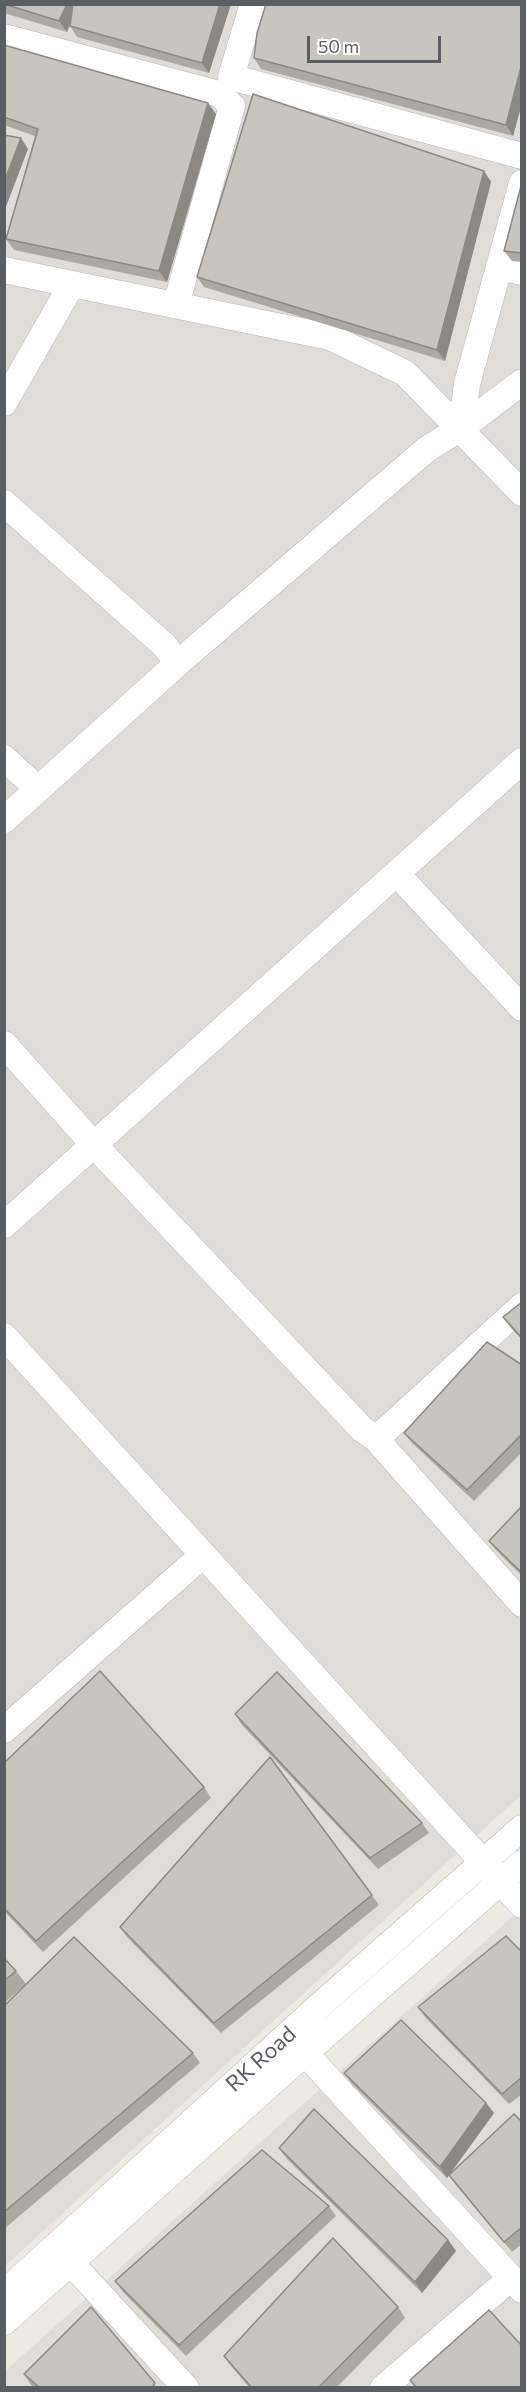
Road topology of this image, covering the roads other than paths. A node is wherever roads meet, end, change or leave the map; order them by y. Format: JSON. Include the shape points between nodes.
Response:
{"nodes":[{"id":1,"x":253,"y":4,"type":"edge"},
{"id":2,"x":4,"y":37,"type":"edge"},
{"id":3,"x":522,"y":156,"type":"edge"},
{"id":4,"x":522,"y":183,"type":"edge"},
{"id":5,"x":4,"y":270,"type":"edge"},
{"id":6,"x":510,"y":270,"type":"edge"},
{"id":7,"x":72,"y":284,"type":"junction"},
{"id":8,"x":176,"y":305,"type":"junction"},
{"id":9,"x":522,"y":382,"type":"edge"},
{"id":10,"x":4,"y":403,"type":"edge"},
{"id":11,"x":461,"y":428,"type":"junction"},
{"id":12,"x":522,"y":493,"type":"edge"},
{"id":13,"x":4,"y":503,"type":"edge"},
{"id":14,"x":178,"y":663,"type":"junction"},
{"id":15,"x":4,"y":758,"type":"edge"},
{"id":16,"x":522,"y":760,"type":"edge"},
{"id":17,"x":38,"y":789,"type":"junction"},
{"id":18,"x":4,"y":819,"type":"edge"},
{"id":19,"x":397,"y":874,"type":"junction"},
{"id":20,"x":522,"y":1008,"type":"edge"},
{"id":21,"x":4,"y":1044,"type":"edge"},
{"id":22,"x":95,"y":1146,"type":"junction"},
{"id":23,"x":4,"y":1225,"type":"edge"},
{"id":24,"x":522,"y":1306,"type":"edge"},
{"id":25,"x":4,"y":1336,"type":"edge"},
{"id":26,"x":376,"y":1439,"type":"junction"},
{"id":27,"x":203,"y":1555,"type":"junction"},
{"id":28,"x":522,"y":1604,"type":"edge"},
{"id":29,"x":4,"y":1730,"type":"edge"},
{"id":30,"x":522,"y":1828,"type":"edge"},
{"id":31,"x":482,"y":1863,"type":"junction"},
{"id":32,"x":522,"y":1863,"type":"edge"},
{"id":33,"x":501,"y":1882,"type":"junction"},
{"id":34,"x":522,"y":1905,"type":"edge"},
{"id":35,"x":297,"y":2044,"type":"junction"},
{"id":36,"x":63,"y":2255,"type":"junction"},
{"id":37,"x":516,"y":2284,"type":"edge"},
{"id":38,"x":4,"y":2293,"type":"edge"},
{"id":39,"x":4,"y":2322,"type":"edge"},
{"id":40,"x":186,"y":2388,"type":"edge"},
{"id":41,"x":383,"y":2388,"type":"edge"}],
"edges":[{"from":1,"to":3,"type":"street","via":[[231,78]]},
{"from":2,"to":8,"type":"street","via":[[219,93],[232,106]]},
{"from":4,"to":6,"type":"street"},
{"from":5,"to":7,"type":"street"},
{"from":6,"to":11,"type":"street","via":[[467,384]]},
{"from":7,"to":8,"type":"street"},
{"from":7,"to":10,"type":"street"},
{"from":8,"to":11,"type":"street","via":[[330,337],[405,373]]},
{"from":9,"to":11,"type":"street"},
{"from":11,"to":12,"type":"street"},
{"from":11,"to":14,"type":"street","via":[[426,449]]},
{"from":13,"to":14,"type":"street","via":[[164,645]]},
{"from":14,"to":17,"type":"street"},
{"from":15,"to":17,"type":"street"},
{"from":16,"to":19,"type":"street"},
{"from":17,"to":18,"type":"street"},
{"from":19,"to":20,"type":"street"},
{"from":19,"to":22,"type":"street"},
{"from":21,"to":22,"type":"street"},
{"from":22,"to":23,"type":"street"},
{"from":22,"to":26,"type":"street","via":[[362,1429]]},
{"from":24,"to":26,"type":"street"},
{"from":25,"to":27,"type":"street"},
{"from":26,"to":28,"type":"street"},
{"from":27,"to":29,"type":"street"},
{"from":27,"to":31,"type":"street"},
{"from":30,"to":31,"type":"street","name":"RK Road"},
{"from":31,"to":33,"type":"street"},
{"from":31,"to":35,"type":"street","name":"RK Road"},
{"from":32,"to":33,"type":"street","name":"RK Road"},
{"from":33,"to":34,"type":"street"},
{"from":33,"to":35,"type":"street","name":"RK Road"},
{"from":35,"to":36,"type":"street","name":"RK Road"},
{"from":35,"to":37,"type":"street"},
{"from":36,"to":38,"type":"street","name":"RK Road"},
{"from":36,"to":39,"type":"street","name":"RK Road"},
{"from":36,"to":40,"type":"street"},
{"from":37,"to":41,"type":"street"}]}
